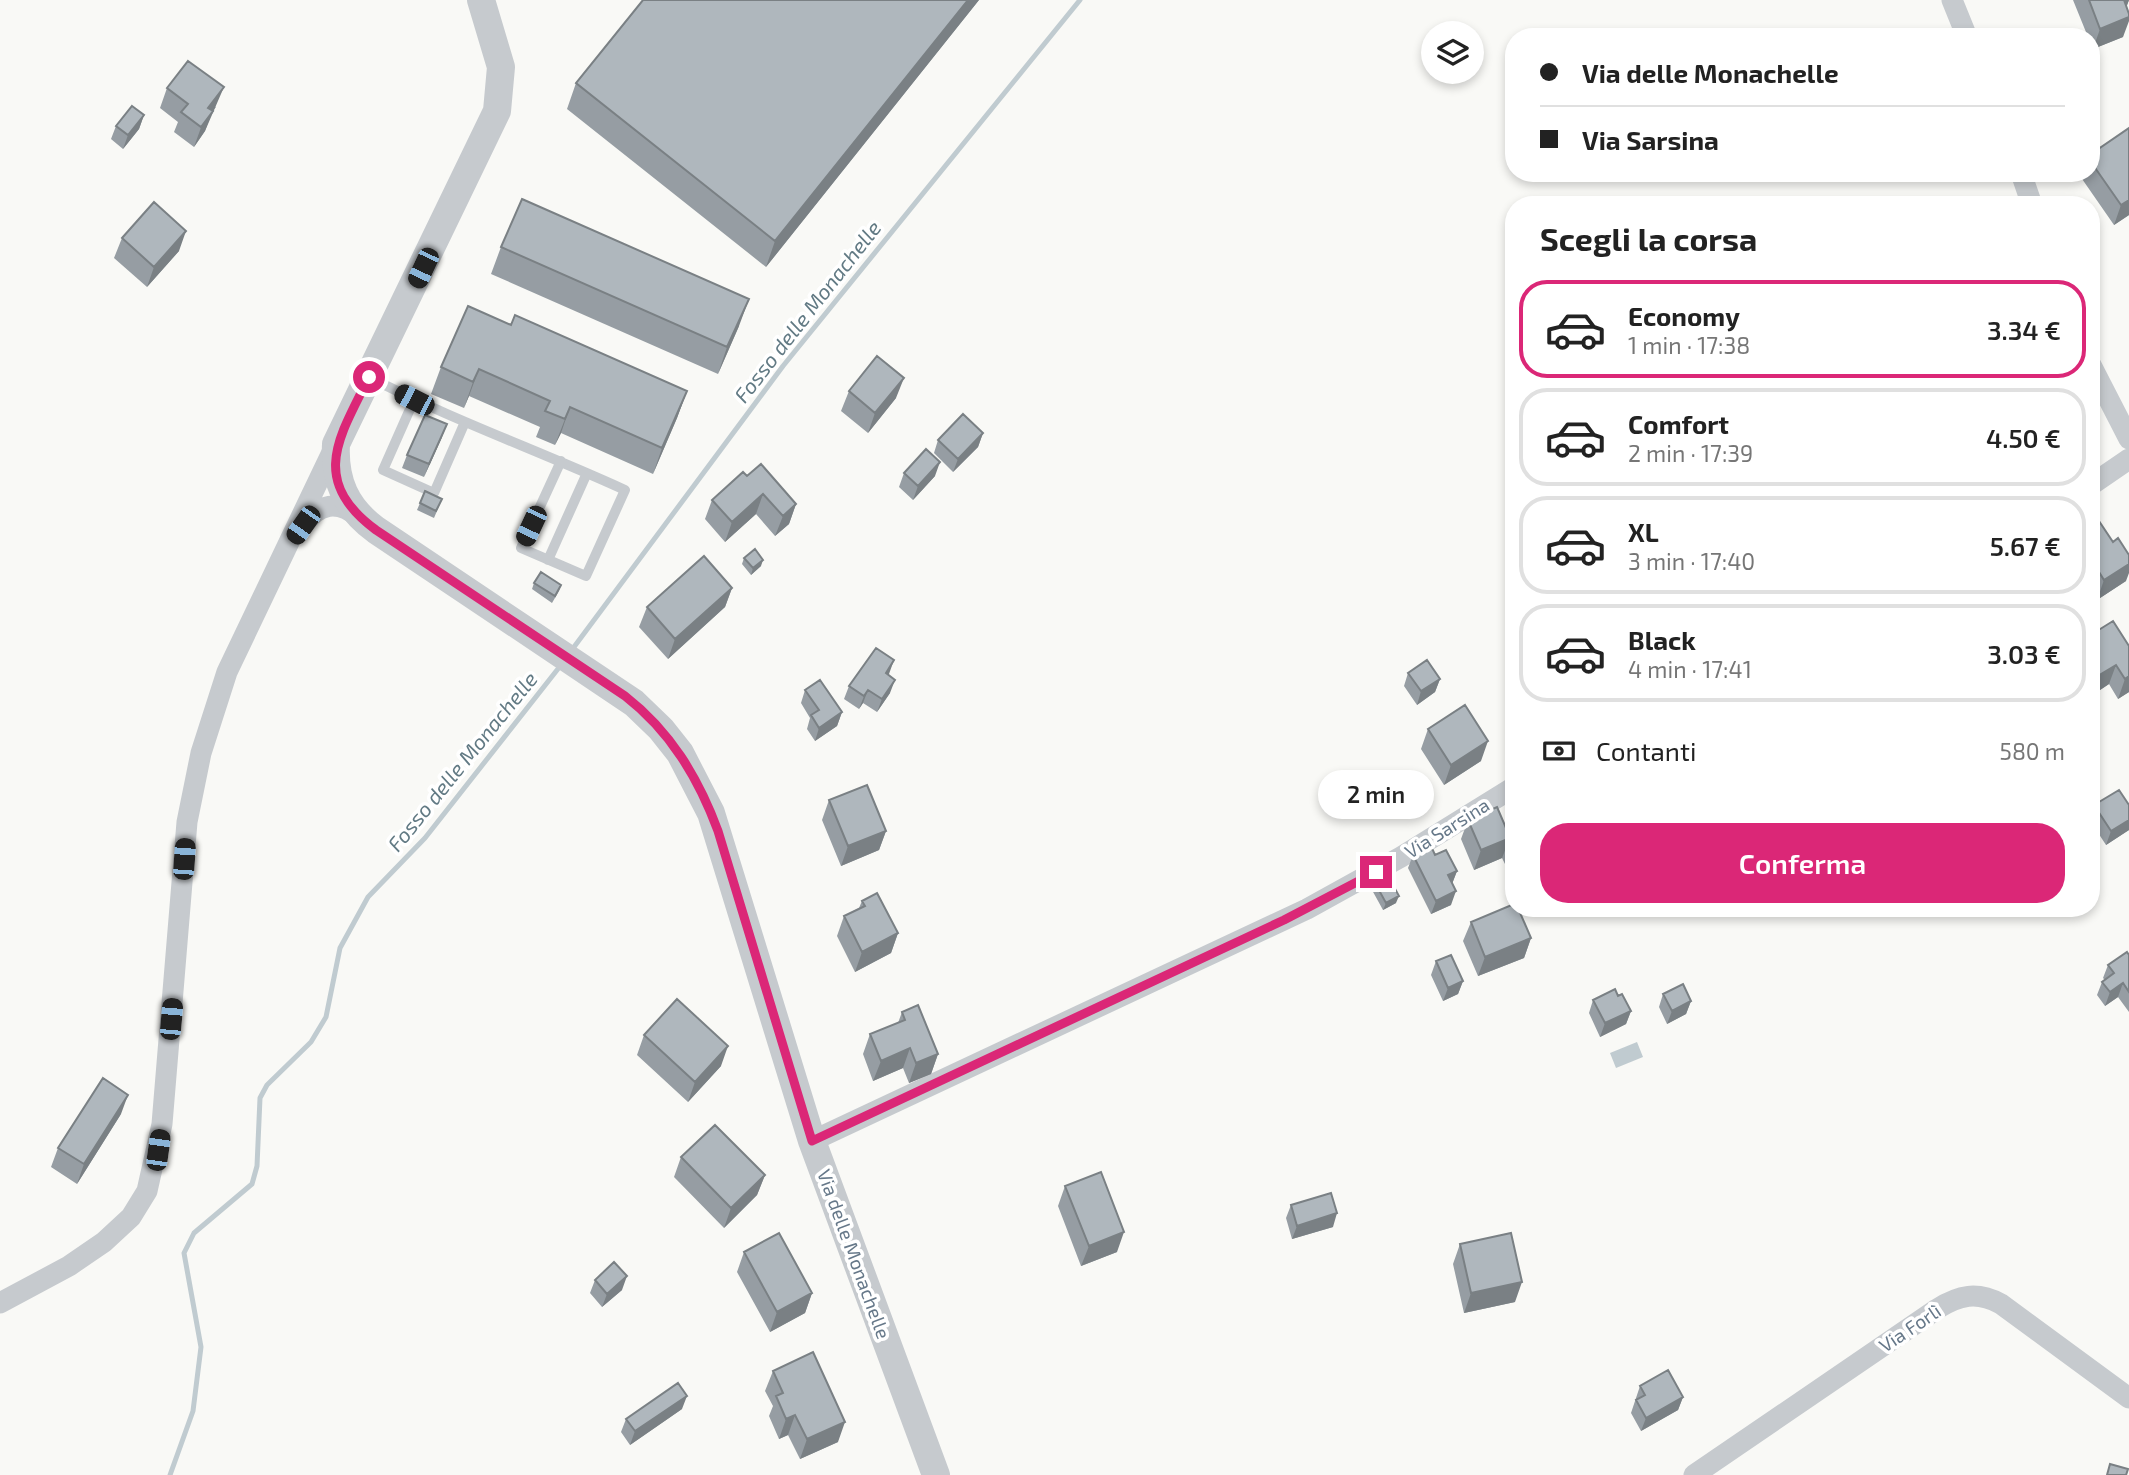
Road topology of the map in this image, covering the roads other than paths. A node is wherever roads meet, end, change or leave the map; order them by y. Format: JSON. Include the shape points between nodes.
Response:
{"nodes":[{"id":1,"x":481,"y":0,"type":"edge"},
{"id":2,"x":1952,"y":0,"type":"edge"},
{"id":3,"x":1963,"y":28,"type":"edge"},
{"id":4,"x":369,"y":377,"type":"junction"},
{"id":5,"x":2100,"y":383,"type":"edge"},
{"id":6,"x":414,"y":400,"type":"junction"},
{"id":7,"x":466,"y":422,"type":"junction"},
{"id":8,"x":2129,"y":439,"type":"edge"},
{"id":9,"x":336,"y":444,"type":"junction"},
{"id":10,"x":2129,"y":459,"type":"edge"},
{"id":11,"x":561,"y":461,"type":"junction"},
{"id":12,"x":587,"y":472,"type":"junction"},
{"id":13,"x":2100,"y":479,"type":"edge"},
{"id":14,"x":371,"y":527,"type":"junction"},
{"id":15,"x":292,"y":541,"type":"junction"},
{"id":16,"x":548,"y":560,"type":"junction"},
{"id":17,"x":1505,"y":792,"type":"edge"},
{"id":18,"x":812,"y":1141,"type":"junction"},
{"id":19,"x":0,"y":1303,"type":"edge"},
{"id":20,"x":2129,"y":1398,"type":"edge"},
{"id":21,"x":936,"y":1475,"type":"edge"},
{"id":22,"x":1694,"y":1475,"type":"edge"}],
"edges":[{"from":1,"to":4,"type":"street","via":[[501,67],[497,111]]},
{"from":2,"to":3,"type":"street"},
{"from":4,"to":6,"type":"lane"},
{"from":4,"to":9,"type":"street"},
{"from":5,"to":8,"type":"street"},
{"from":6,"to":7,"type":"lane"},
{"from":6,"to":7,"type":"lane","via":[[383,470],[434,493]]},
{"from":7,"to":11,"type":"lane"},
{"from":9,"to":14,"type":"street","name":"Via delle Monachelle","via":[[341,490]]},
{"from":9,"to":15,"type":"street"},
{"from":10,"to":13,"type":"street"},
{"from":11,"to":12,"type":"lane"},
{"from":11,"to":16,"type":"lane","via":[[521,548]]},
{"from":12,"to":16,"type":"lane"},
{"from":12,"to":16,"type":"lane","via":[[625,490],[586,576]]},
{"from":14,"to":15,"type":"street","via":[[348,508],[326,506],[309,517]]},
{"from":14,"to":18,"type":"street","name":"Via delle Monachelle","via":[[577,663],[651,718],[680,754],[698,783],[722,843]]},
{"from":15,"to":19,"type":"street","via":[[227,671],[196,773],[187,822],[162,1124],[147,1191],[131,1217],[104,1242]]},
{"from":17,"to":18,"type":"street","name":"Via Sarsina","via":[[1318,904]]},
{"from":18,"to":21,"type":"street","name":"Via delle Monachelle"},
{"from":20,"to":22,"type":"street","name":"Via Forlì","via":[[2001,1304],[1984,1296],[1965,1296],[1937,1308]]}]}
